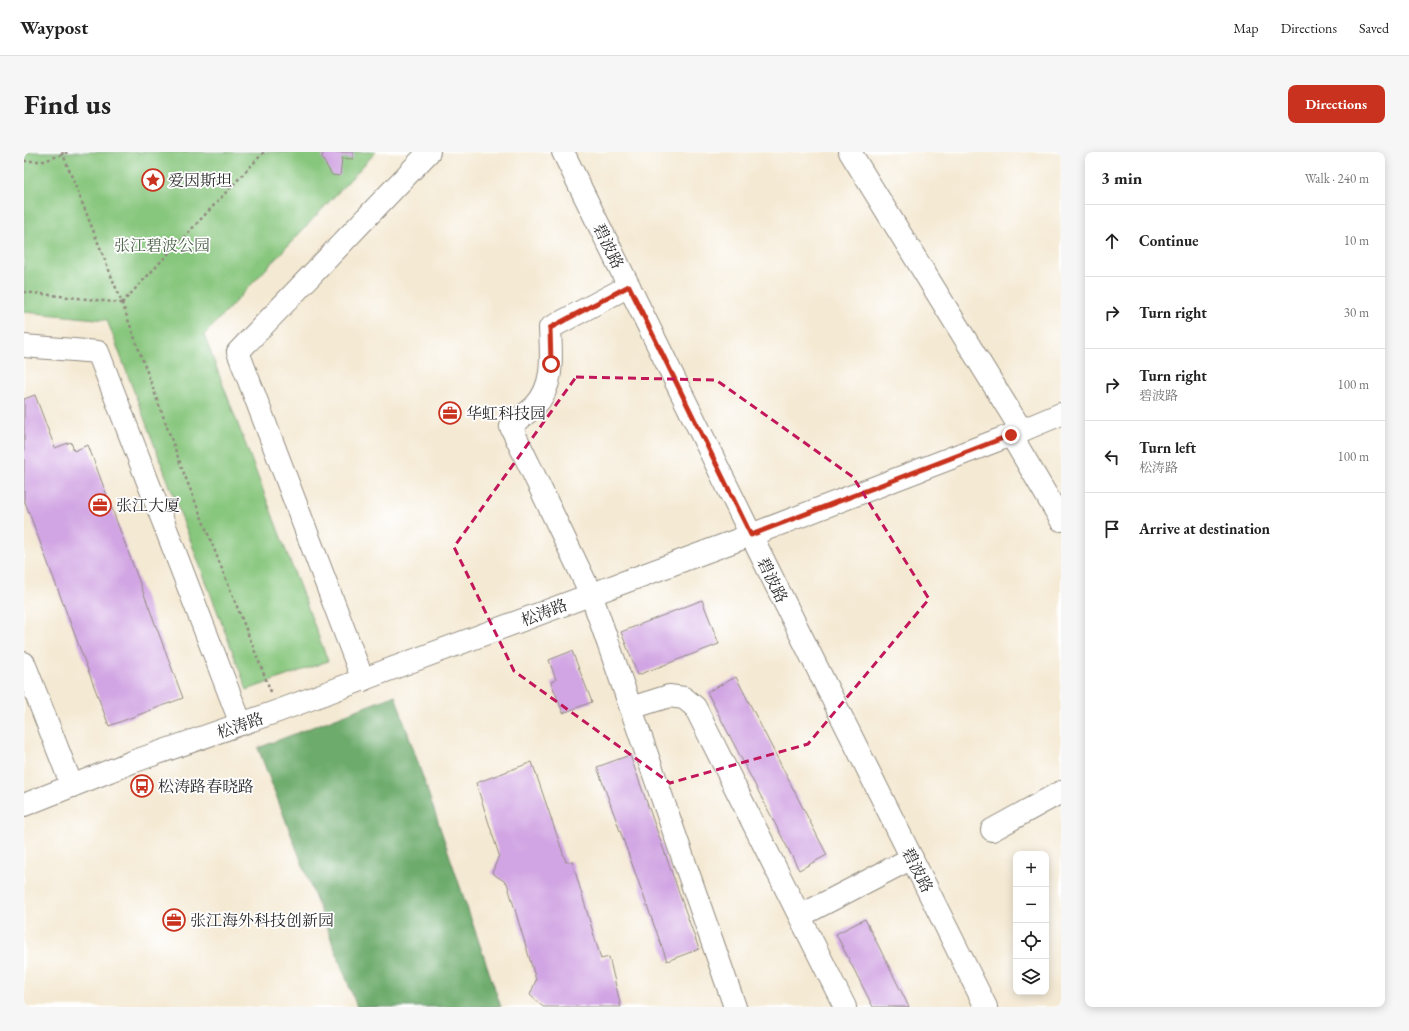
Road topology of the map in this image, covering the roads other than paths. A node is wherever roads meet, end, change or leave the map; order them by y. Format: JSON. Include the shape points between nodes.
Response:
{"nodes":[{"id":1,"x":429,"y":152,"type":"edge"},
{"id":2,"x":563,"y":152,"type":"edge"},
{"id":3,"x":850,"y":152,"type":"edge"},
{"id":4,"x":629,"y":286,"type":"junction"},
{"id":5,"x":24,"y":346,"type":"edge"},
{"id":6,"x":1061,"y":414,"type":"edge"},
{"id":7,"x":1016,"y":433,"type":"junction"},
{"id":8,"x":1061,"y":520,"type":"edge"},
{"id":9,"x":751,"y":535,"type":"junction"},
{"id":10,"x":591,"y":594,"type":"junction"},
{"id":11,"x":24,"y":663,"type":"edge"},
{"id":12,"x":363,"y":680,"type":"junction"},
{"id":13,"x":631,"y":708,"type":"junction"},
{"id":14,"x":241,"y":724,"type":"junction"},
{"id":15,"x":72,"y":786,"type":"junction"},
{"id":16,"x":1061,"y":792,"type":"edge"},
{"id":17,"x":24,"y":805,"type":"edge"},
{"id":18,"x":992,"y":830,"type":"dead end"},
{"id":19,"x":912,"y":858,"type":"junction"},
{"id":20,"x":800,"y":916,"type":"junction"},
{"id":21,"x":735,"y":1007,"type":"edge"},
{"id":22,"x":845,"y":1007,"type":"edge"},
{"id":23,"x":986,"y":1007,"type":"edge"}],
"edges":[{"from":1,"to":12,"type":"street","via":[[238,352]]},
{"from":2,"to":4,"type":"street","name":"碧波路"},
{"from":3,"to":7,"type":"street"},
{"from":4,"to":9,"type":"street","name":"碧波路"},
{"from":4,"to":10,"type":"street","via":[[550,328],[551,364],[548,386],[535,405],[511,427]]},
{"from":5,"to":14,"type":"street","via":[[98,352]]},
{"from":6,"to":7,"type":"street","name":"松涛路"},
{"from":7,"to":8,"type":"street"},
{"from":7,"to":9,"type":"street","name":"松涛路"},
{"from":9,"to":10,"type":"street","name":"松涛路"},
{"from":9,"to":19,"type":"street","name":"碧波路"},
{"from":10,"to":12,"type":"street","name":"松涛路"},
{"from":10,"to":13,"type":"street"},
{"from":11,"to":15,"type":"street"},
{"from":12,"to":14,"type":"street","name":"松涛路"},
{"from":13,"to":20,"type":"street","via":[[669,696],[684,698],[695,707]]},
{"from":13,"to":21,"type":"street"},
{"from":14,"to":15,"type":"street","name":"松涛路"},
{"from":15,"to":17,"type":"street","name":"松涛路"},
{"from":16,"to":18,"type":"street"},
{"from":19,"to":20,"type":"street"},
{"from":19,"to":23,"type":"street","name":"碧波路"},
{"from":20,"to":22,"type":"street"}]}
